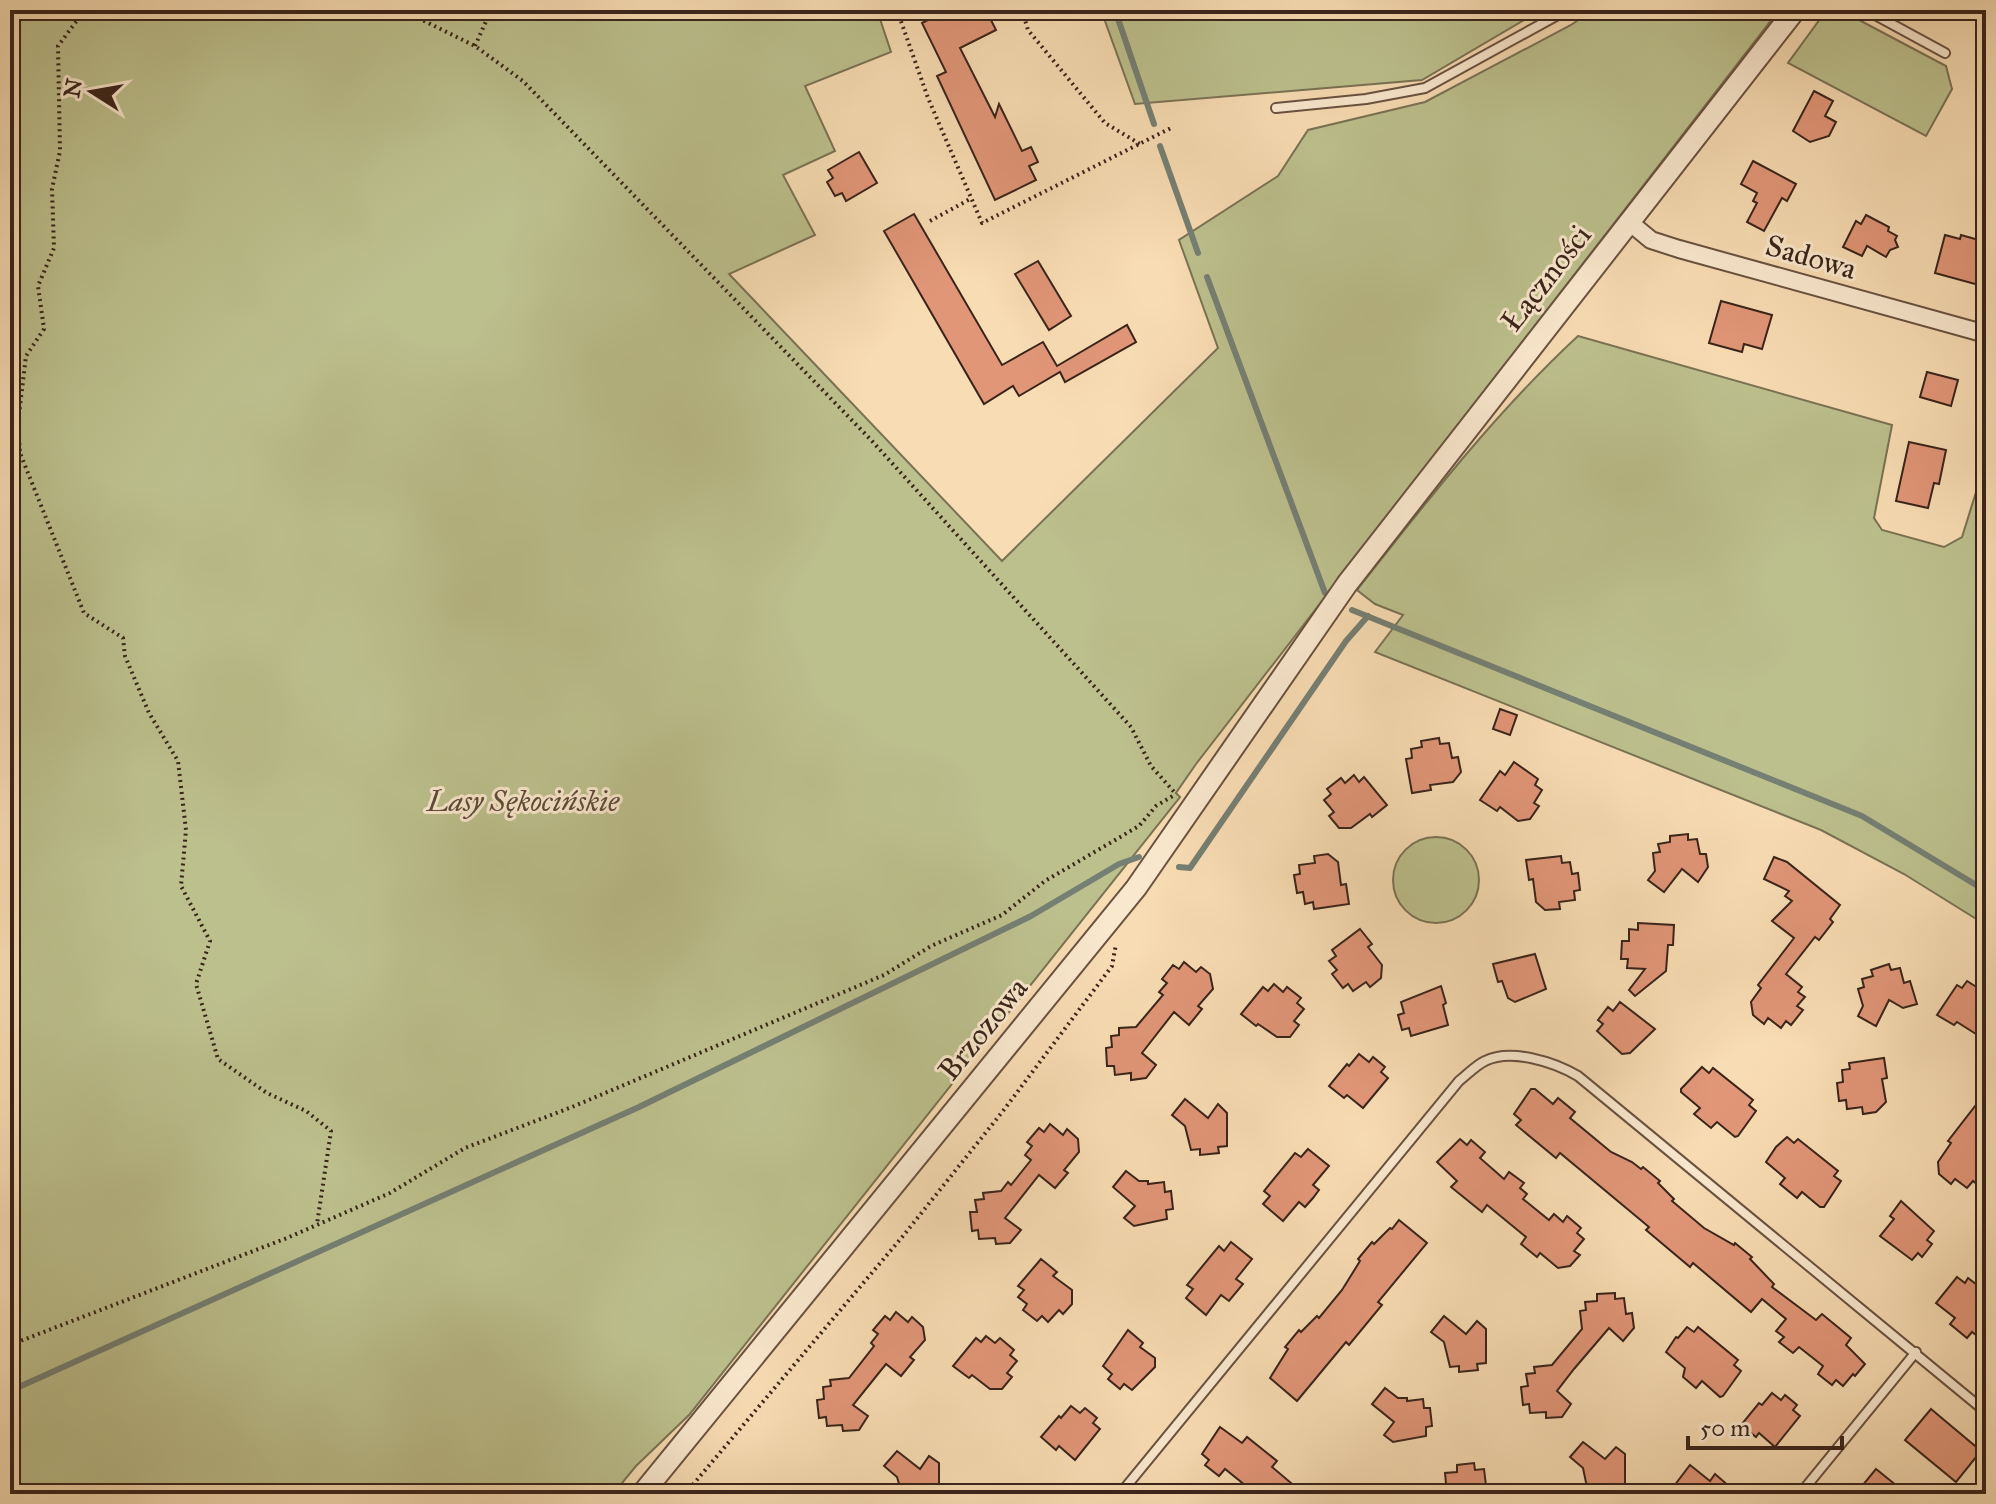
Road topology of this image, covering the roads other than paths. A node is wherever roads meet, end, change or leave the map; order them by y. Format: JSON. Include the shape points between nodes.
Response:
{"nodes":[{"id":1,"x":1567,"y":10,"type":"edge"},
{"id":2,"x":1795,"y":10,"type":"edge"},
{"id":3,"x":1866,"y":10,"type":"edge"},
{"id":4,"x":1945,"y":53,"type":"dead end"},
{"id":5,"x":1276,"y":108,"type":"dead end"},
{"id":6,"x":1628,"y":221,"type":"junction"},
{"id":7,"x":1986,"y":334,"type":"edge"},
{"id":8,"x":1347,"y":584,"type":"joint"},
{"id":9,"x":1916,"y":1352,"type":"junction"},
{"id":10,"x":1986,"y":1412,"type":"edge"},
{"id":11,"x":642,"y":1494,"type":"edge"},
{"id":12,"x":1120,"y":1494,"type":"edge"},
{"id":13,"x":1800,"y":1494,"type":"edge"}],
"edges":[{"from":1,"to":5,"type":"lane","via":[[1425,88]]},
{"from":2,"to":6,"type":"street","name":"Łączności"},
{"from":3,"to":4,"type":"lane"},
{"from":6,"to":7,"type":"street","name":"Sadowa","via":[[1651,240],[1679,249]]},
{"from":6,"to":8,"type":"street","name":"Łączności"},
{"from":8,"to":11,"type":"street","name":"Brzozowa","via":[[1136,888]]},
{"from":9,"to":10,"type":"lane"},
{"from":9,"to":12,"type":"lane","via":[[1578,1076],[1549,1062],[1517,1056],[1486,1060],[1459,1081]]},
{"from":9,"to":13,"type":"lane"}]}
